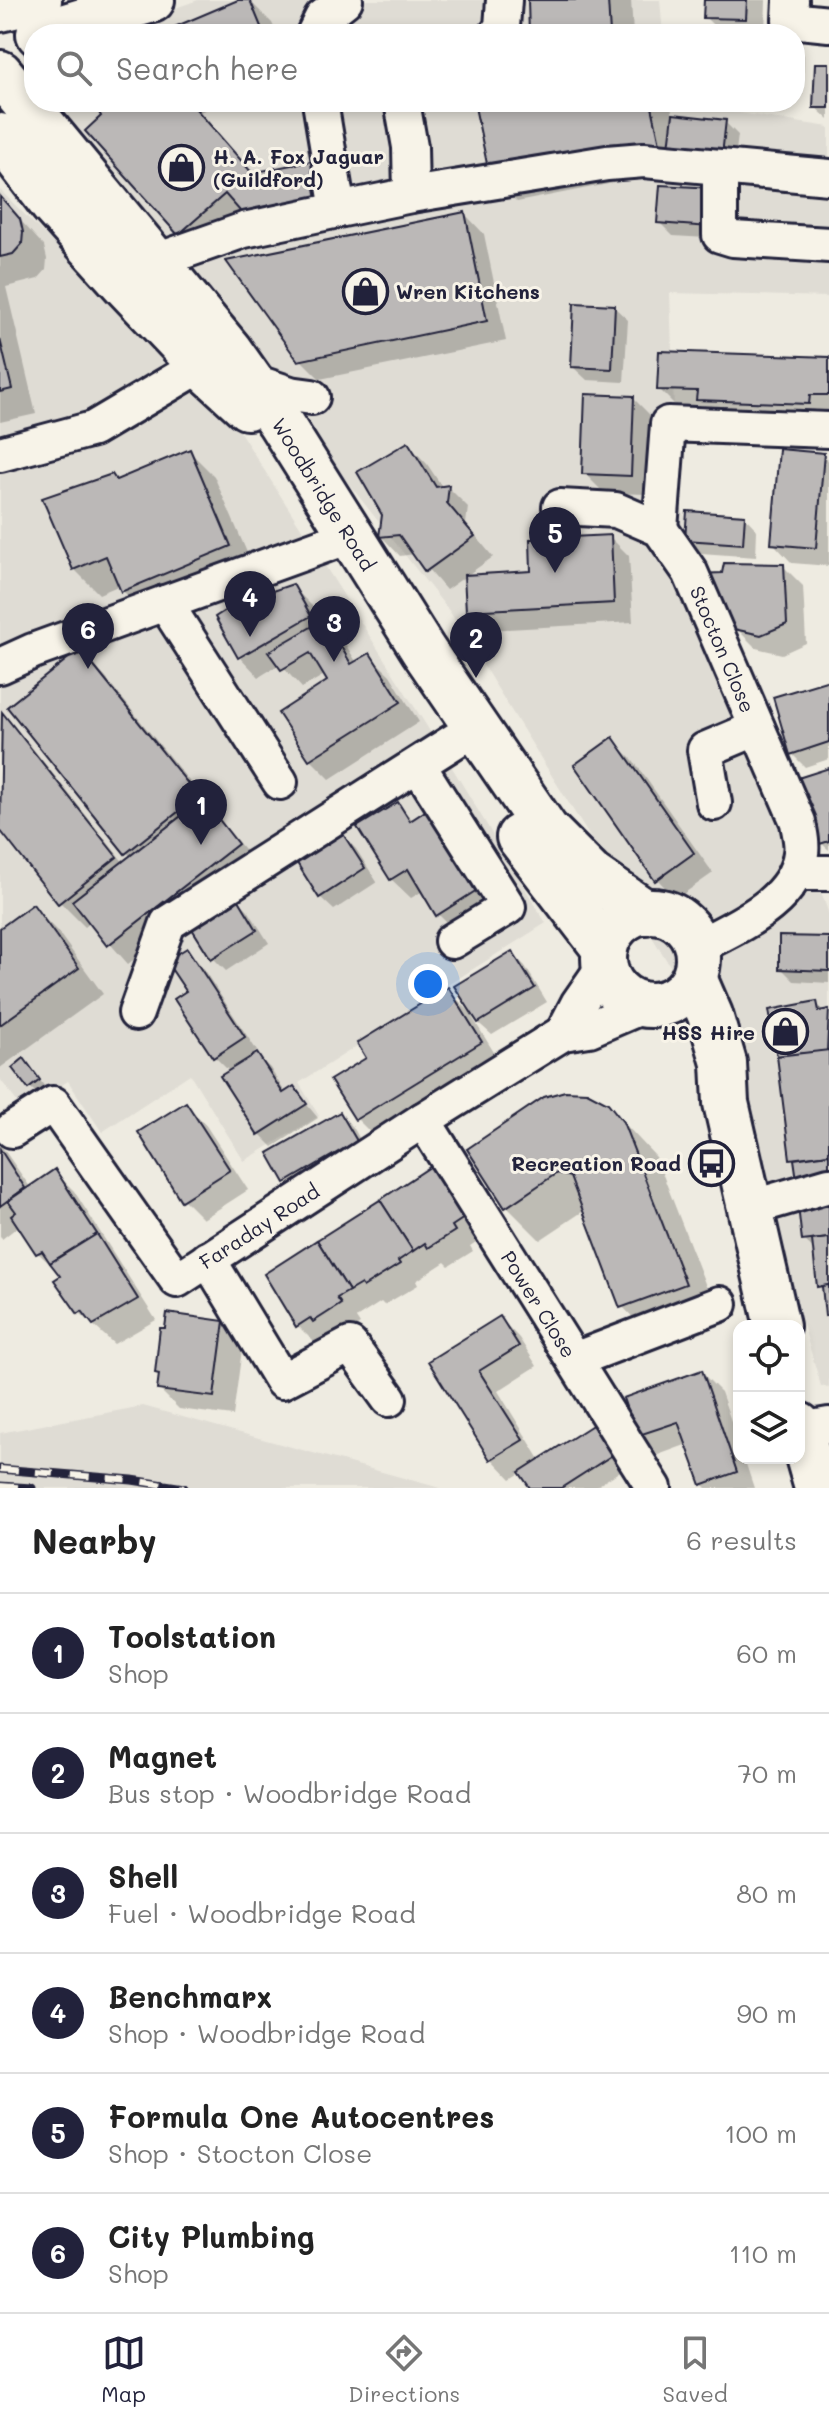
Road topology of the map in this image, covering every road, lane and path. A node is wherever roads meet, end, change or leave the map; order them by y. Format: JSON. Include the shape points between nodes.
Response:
{"nodes":[{"id":1,"x":39,"y":0,"type":"edge"},
{"id":2,"x":152,"y":0,"type":"edge"},
{"id":3,"x":158,"y":0,"type":"edge"},
{"id":4,"x":345,"y":0,"type":"edge"},
{"id":5,"x":504,"y":0,"type":"edge"},
{"id":6,"x":791,"y":0,"type":"edge"},
{"id":7,"x":0,"y":9,"type":"edge"},
{"id":8,"x":73,"y":24,"type":"edge"},
{"id":9,"x":119,"y":24,"type":"edge"},
{"id":10,"x":319,"y":24,"type":"edge"},
{"id":11,"x":502,"y":24,"type":"edge"},
{"id":12,"x":829,"y":24,"type":"edge"},
{"id":13,"x":24,"y":39,"type":"edge"},
{"id":14,"x":0,"y":46,"type":"edge"},
{"id":15,"x":0,"y":73,"type":"edge"},
{"id":16,"x":322,"y":112,"type":"edge"},
{"id":17,"x":404,"y":112,"type":"edge"},
{"id":18,"x":27,"y":120,"type":"edge"},
{"id":19,"x":0,"y":157,"type":"edge"},
{"id":20,"x":720,"y":167,"type":"junction"},
{"id":21,"x":829,"y":177,"type":"edge"},
{"id":22,"x":411,"y":195,"type":"junction"},
{"id":23,"x":52,"y":204,"type":"junction"},
{"id":24,"x":338,"y":210,"type":"junction"},
{"id":25,"x":829,"y":245,"type":"edge"},
{"id":26,"x":156,"y":261,"type":"junction"},
{"id":27,"x":201,"y":365,"type":"junction"},
{"id":28,"x":251,"y":381,"type":"junction"},
{"id":29,"x":312,"y":397,"type":"dead end"},
{"id":30,"x":829,"y":430,"type":"edge"},
{"id":31,"x":0,"y":454,"type":"edge"},
{"id":32,"x":560,"y":507,"type":"dead end"},
{"id":33,"x":660,"y":529,"type":"junction"},
{"id":34,"x":336,"y":541,"type":"junction"},
{"id":35,"x":165,"y":603,"type":"junction"},
{"id":36,"x":0,"y":666,"type":"edge"},
{"id":37,"x":757,"y":728,"type":"junction"},
{"id":38,"x":456,"y":740,"type":"junction"},
{"id":39,"x":418,"y":765,"type":"junction"},
{"id":40,"x":280,"y":782,"type":"dead end"},
{"id":41,"x":714,"y":803,"type":"dead end"},
{"id":42,"x":812,"y":873,"type":"edge"},
{"id":43,"x":645,"y":912,"type":"junction"},
{"id":44,"x":452,"y":941,"type":"dead end"},
{"id":45,"x":605,"y":957,"type":"junction"},
{"id":46,"x":696,"y":963,"type":"junction"},
{"id":47,"x":652,"y":1005,"type":"junction"},
{"id":48,"x":136,"y":1013,"type":"dead end"},
{"id":49,"x":563,"y":1033,"type":"junction"},
{"id":50,"x":726,"y":1103,"type":"junction"},
{"id":51,"x":423,"y":1120,"type":"junction"},
{"id":52,"x":12,"y":1130,"type":"dead end"},
{"id":53,"x":829,"y":1185,"type":"edge"},
{"id":54,"x":750,"y":1208,"type":"junction"},
{"id":55,"x":208,"y":1259,"type":"junction"},
{"id":56,"x":720,"y":1304,"type":"dead end"},
{"id":57,"x":776,"y":1320,"type":"edge"},
{"id":58,"x":574,"y":1360,"type":"junction"},
{"id":59,"x":389,"y":1399,"type":"dead end"},
{"id":60,"x":829,"y":1425,"type":"edge"},
{"id":61,"x":805,"y":1427,"type":"edge"},
{"id":62,"x":805,"y":1446,"type":"edge"},
{"id":63,"x":654,"y":1488,"type":"edge"},
{"id":64,"x":817,"y":1488,"type":"edge"}],
"edges":[{"from":1,"to":7,"type":"main road"},
{"from":2,"to":8,"type":"main road"},
{"from":3,"to":9,"type":"main road"},
{"from":4,"to":10,"type":"street"},
{"from":5,"to":11,"type":"street"},
{"from":6,"to":12,"type":"street","via":[[790,20]]},
{"from":13,"to":14,"type":"main road"},
{"from":15,"to":18,"type":"main road","name":"Woodbridge Road"},
{"from":16,"to":24,"type":"street"},
{"from":17,"to":22,"type":"street"},
{"from":18,"to":23,"type":"main road","name":"Woodbridge Road"},
{"from":18,"to":26,"type":"main road","name":"Woodbridge Road"},
{"from":19,"to":23,"type":"main road"},
{"from":20,"to":21,"type":"street"},
{"from":20,"to":22,"type":"street","via":[[644,160],[607,163]]},
{"from":20,"to":25,"type":"street","via":[[720,235]]},
{"from":22,"to":24,"type":"street"},
{"from":23,"to":27,"type":"main road","name":"Woodbridge Road"},
{"from":24,"to":26,"type":"street","via":[[244,230]]},
{"from":26,"to":28,"type":"main road","name":"Woodbridge Road"},
{"from":27,"to":31,"type":"street","via":[[93,429]]},
{"from":27,"to":34,"type":"main road","name":"Woodbridge Road","via":[[269,434]]},
{"from":28,"to":29,"type":"street"},
{"from":28,"to":43,"type":"main road","name":"Woodbridge Road","via":[[546,830],[591,875]]},
{"from":30,"to":33,"type":"street","via":[[668,424]]},
{"from":32,"to":33,"type":"street","via":[[616,510]]},
{"from":33,"to":37,"type":"street","name":"Stocton Close","via":[[690,572]]},
{"from":34,"to":35,"type":"street"},
{"from":34,"to":38,"type":"main road","name":"Woodbridge Road"},
{"from":35,"to":36,"type":"street"},
{"from":35,"to":40,"type":"street"},
{"from":37,"to":41,"type":"street","via":[[705,750]]},
{"from":37,"to":42,"type":"street","name":"Stocton Close","via":[[798,822]]},
{"from":38,"to":39,"type":"street"},
{"from":38,"to":45,"type":"main road","name":"Woodbridge Road"},
{"from":39,"to":44,"type":"street","via":[[508,907]]},
{"from":39,"to":48,"type":"street","via":[[168,923]]},
{"from":42,"to":46,"type":"street","name":"Stocton Close"},
{"from":43,"to":45,"type":"main road","via":[[619,924]]},
{"from":43,"to":46,"type":"main road","name":"Woodbridge Road","via":[[672,916],[683,924]]},
{"from":45,"to":47,"type":"main road","name":"Woodbridge Road","via":[[609,980],[620,992]]},
{"from":45,"to":49,"type":"street","name":"Faraday Road"},
{"from":46,"to":47,"type":"main road","via":[[686,990]]},
{"from":46,"to":50,"type":"main road","name":"Woodbridge Road","via":[[724,1063]]},
{"from":47,"to":49,"type":"street","name":"Faraday Road"},
{"from":47,"to":50,"type":"main road","name":"Woodbridge Road"},
{"from":49,"to":51,"type":"street","name":"Faraday Road"},
{"from":50,"to":54,"type":"main road","name":"Woodbridge Road"},
{"from":51,"to":55,"type":"street","name":"Faraday Road"},
{"from":51,"to":58,"type":"street","name":"Power Close"},
{"from":52,"to":55,"type":"street","name":"Faraday Road","via":[[53,1104],[177,1280]]},
{"from":53,"to":54,"type":"street"},
{"from":54,"to":57,"type":"main road","name":"Woodbridge Road"},
{"from":55,"to":59,"type":"street","via":[[282,1381],[350,1345]]},
{"from":56,"to":58,"type":"street"},
{"from":58,"to":63,"type":"street","name":"Power Close"},
{"from":60,"to":61,"type":"street"},
{"from":62,"to":64,"type":"main road"}]}
